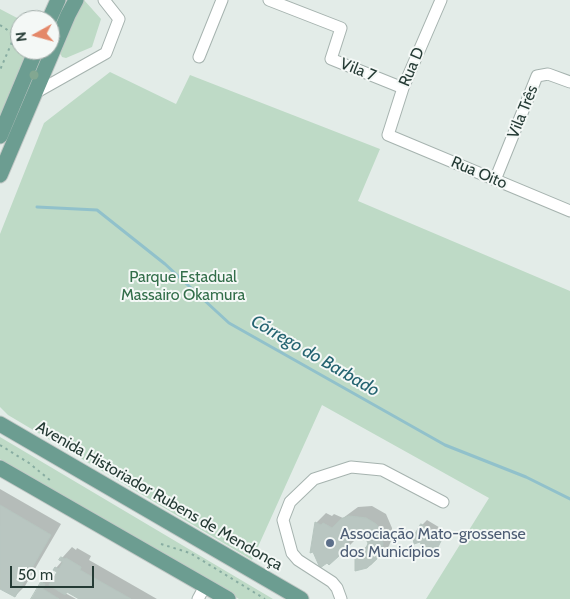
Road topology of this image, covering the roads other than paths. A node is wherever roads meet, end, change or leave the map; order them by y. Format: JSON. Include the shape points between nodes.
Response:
{"nodes":[{"id":1,"x":76,"y":0,"type":"edge"},
{"id":2,"x":104,"y":0,"type":"edge"},
{"id":3,"x":222,"y":0,"type":"edge"},
{"id":4,"x":269,"y":0,"type":"edge"},
{"id":5,"x":441,"y":0,"type":"edge"},
{"id":6,"x":199,"y":57,"type":"dead end"},
{"id":7,"x":32,"y":60,"type":"edge"},
{"id":8,"x":570,"y":82,"type":"edge"},
{"id":9,"x":403,"y":88,"type":"junction"},
{"id":10,"x":35,"y":93,"type":"junction"},
{"id":11,"x":388,"y":135,"type":"joint"},
{"id":12,"x":0,"y":136,"type":"edge"},
{"id":13,"x":3,"y":157,"type":"edge"},
{"id":14,"x":0,"y":175,"type":"edge"},
{"id":15,"x":495,"y":180,"type":"junction"},
{"id":16,"x":570,"y":211,"type":"edge"},
{"id":17,"x":0,"y":424,"type":"edge"},
{"id":18,"x":0,"y":468,"type":"edge"},
{"id":19,"x":443,"y":502,"type":"dead end"},
{"id":20,"x":201,"y":592,"type":"edge"},
{"id":21,"x":228,"y":599,"type":"edge"},
{"id":22,"x":301,"y":599,"type":"edge"},
{"id":23,"x":341,"y":599,"type":"edge"}],
"edges":[{"from":1,"to":10,"type":"main road"},
{"from":2,"to":10,"type":"street","via":[[119,19],[106,53]]},
{"from":3,"to":6,"type":"street"},
{"from":4,"to":9,"type":"street","name":"Vila 7","via":[[341,28],[331,59]]},
{"from":5,"to":9,"type":"street","name":"Rua D"},
{"from":7,"to":12,"type":"main road"},
{"from":8,"to":15,"type":"street","name":"Vila Três","via":[[548,74],[538,76]]},
{"from":9,"to":11,"type":"street","name":"Rua D"},
{"from":10,"to":13,"type":"main road"},
{"from":11,"to":15,"type":"street","name":"Rua Oito"},
{"from":13,"to":14,"type":"main road"},
{"from":15,"to":16,"type":"street","name":"Rua Oito"},
{"from":17,"to":22,"type":"main road","name":"Avenida Historiador Rubens de Mendonça"},
{"from":18,"to":20,"type":"main road"},
{"from":19,"to":23,"type":"street","via":[[382,470],[351,467],[314,479],[290,502],[283,520],[292,553],[332,582]]},
{"from":20,"to":21,"type":"main road"}]}
